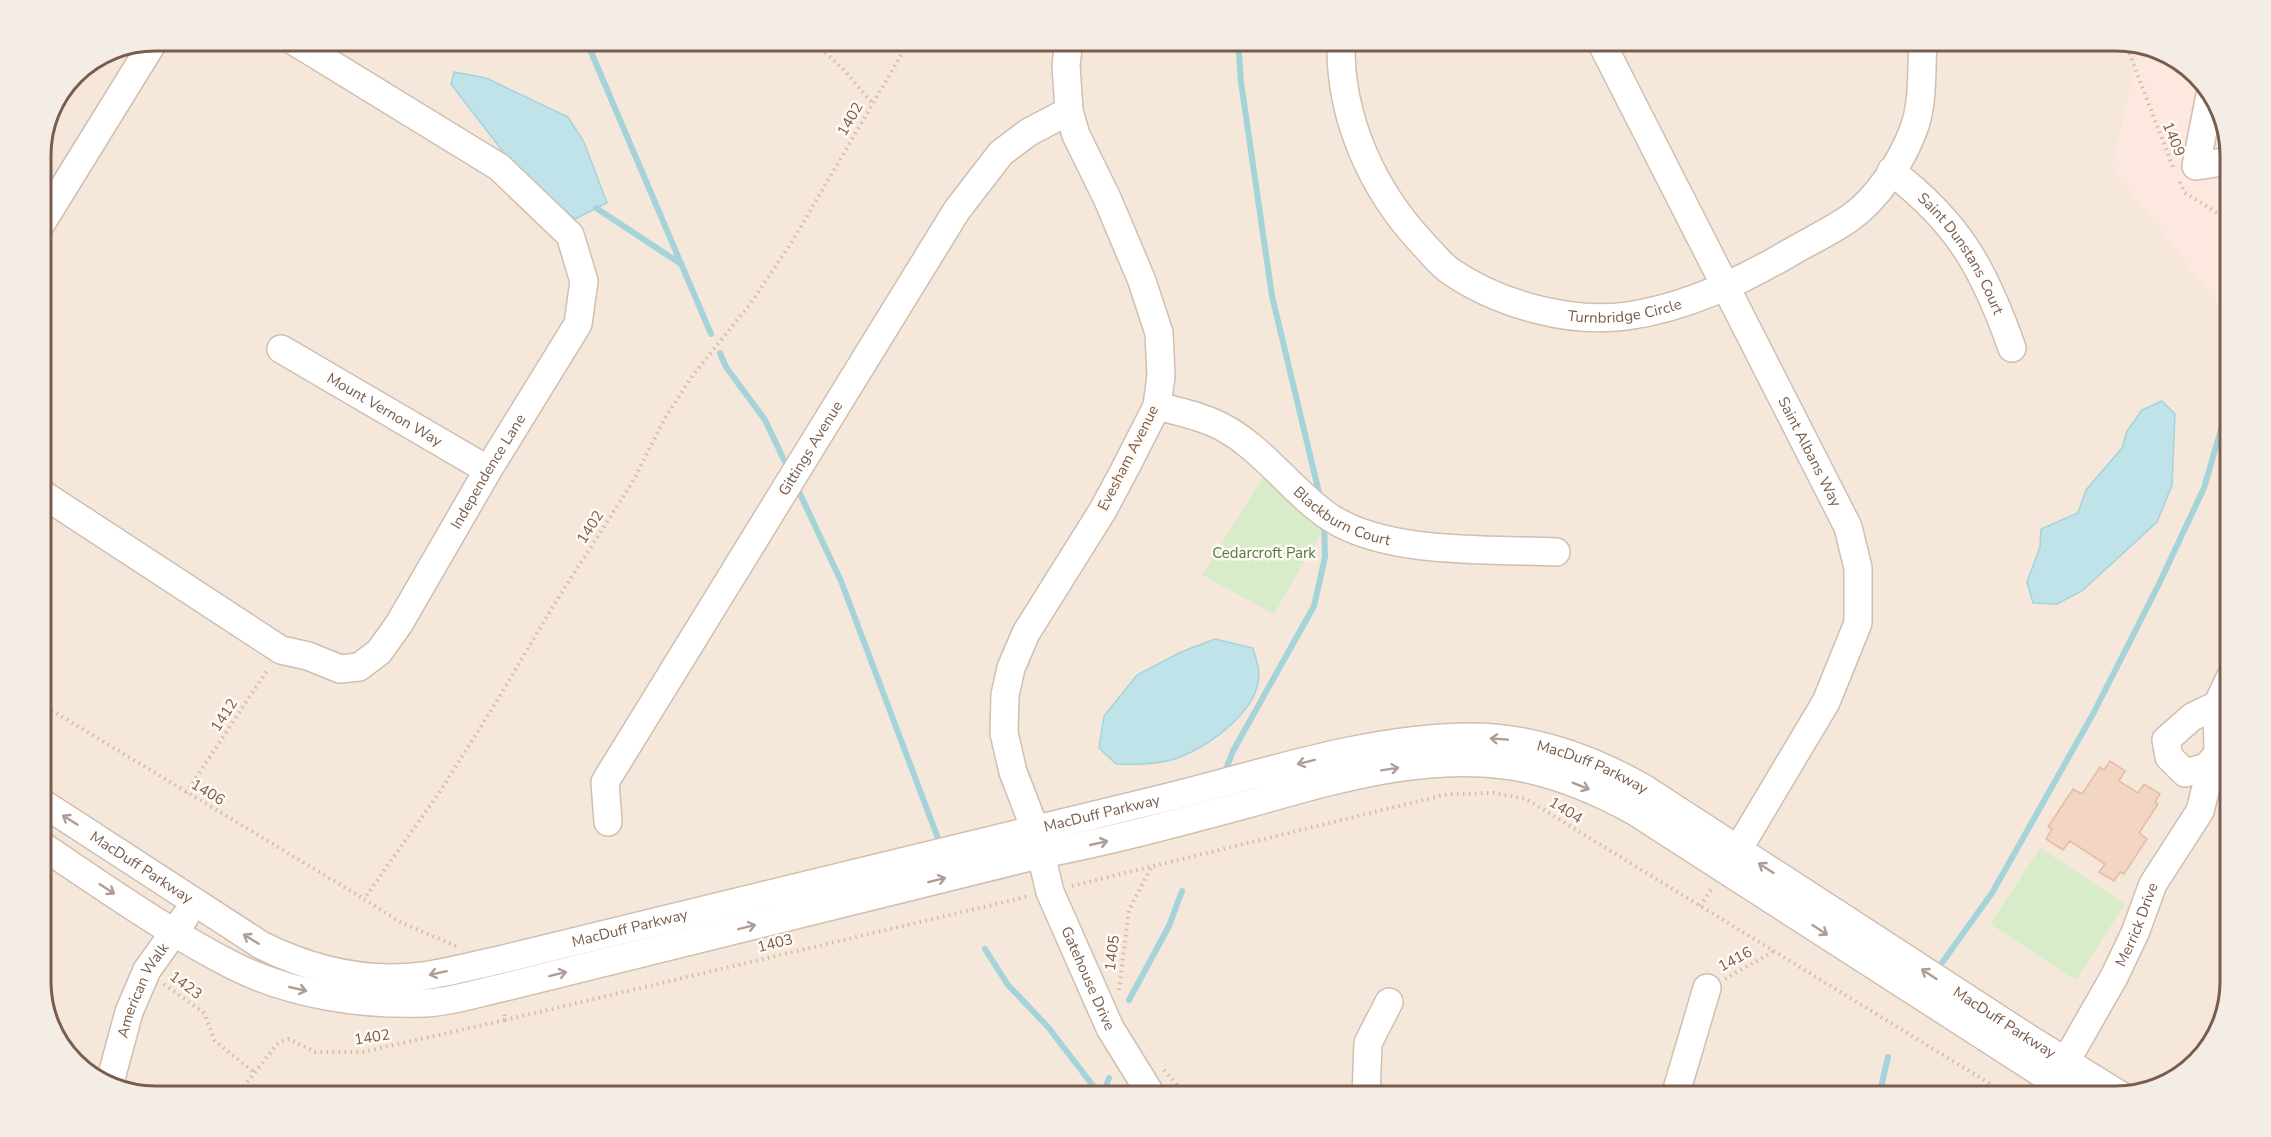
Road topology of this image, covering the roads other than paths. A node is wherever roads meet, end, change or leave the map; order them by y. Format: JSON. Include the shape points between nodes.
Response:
{"nodes":[{"id":1,"x":310,"y":51,"type":"edge"},
{"id":2,"x":1068,"y":51,"type":"edge"},
{"id":3,"x":1341,"y":51,"type":"edge"},
{"id":4,"x":1606,"y":51,"type":"edge"},
{"id":5,"x":1922,"y":51,"type":"edge"},
{"id":6,"x":147,"y":52,"type":"edge"},
{"id":7,"x":2208,"y":106,"type":"edge"},
{"id":8,"x":1069,"y":111,"type":"junction"},
{"id":9,"x":2220,"y":162,"type":"edge"},
{"id":10,"x":1892,"y":171,"type":"junction"},
{"id":11,"x":51,"y":202,"type":"edge"},
{"id":12,"x":1725,"y":286,"type":"junction"},
{"id":13,"x":2012,"y":348,"type":"dead end"},
{"id":14,"x":281,"y":349,"type":"dead end"},
{"id":15,"x":1157,"y":406,"type":"junction"},
{"id":16,"x":488,"y":470,"type":"junction"},
{"id":17,"x":51,"y":500,"type":"edge"},
{"id":18,"x":1556,"y":552,"type":"dead end"},
{"id":19,"x":2220,"y":699,"type":"edge"},
{"id":20,"x":2217,"y":705,"type":"junction"},
{"id":21,"x":2206,"y":767,"type":"junction"},
{"id":22,"x":51,"y":809,"type":"edge"},
{"id":23,"x":608,"y":822,"type":"dead end"},
{"id":24,"x":1038,"y":842,"type":"junction"},
{"id":25,"x":51,"y":852,"type":"edge"},
{"id":26,"x":1732,"y":860,"type":"junction"},
{"id":27,"x":195,"y":904,"type":"junction"},
{"id":28,"x":173,"y":931,"type":"junction"},
{"id":29,"x":1707,"y":988,"type":"road end"},
{"id":30,"x":1389,"y":1002,"type":"dead end"},
{"id":31,"x":2060,"y":1071,"type":"junction"},
{"id":32,"x":112,"y":1076,"type":"edge"},
{"id":33,"x":1146,"y":1086,"type":"edge"},
{"id":34,"x":1366,"y":1086,"type":"edge"},
{"id":35,"x":1678,"y":1086,"type":"edge"},
{"id":36,"x":2070,"y":1086,"type":"edge"},
{"id":37,"x":2098,"y":1086,"type":"edge"}],
"edges":[{"from":1,"to":16,"type":"street","name":"Independence Lane","via":[[499,167],[570,235],[584,281],[578,324]]},
{"from":2,"to":8,"type":"street","name":"Evesham Avenue"},
{"from":3,"to":12,"type":"street","name":"Turnbridge Circle","via":[[1343,87],[1354,132],[1378,186],[1404,224],[1449,270],[1484,290],[1521,304],[1572,316],[1625,316],[1678,306]]},
{"from":4,"to":12,"type":"street","name":"Saint Albans Way"},
{"from":5,"to":10,"type":"street","name":"Turnbridge Circle","via":[[1914,129]]},
{"from":6,"to":11,"type":"street"},
{"from":7,"to":9,"type":"street","via":[[2196,166]]},
{"from":8,"to":15,"type":"street","name":"Evesham Avenue","via":[[1076,135],[1142,281],[1159,333],[1161,376]]},
{"from":8,"to":23,"type":"street","name":"Gittings Avenue","via":[[1029,132],[1001,153],[957,210],[606,782]]},
{"from":10,"to":12,"type":"street","name":"Turnbridge Circle","via":[[1851,217]]},
{"from":10,"to":13,"type":"street","name":"Saint Dunstans Court","via":[[1954,229],[1979,267]]},
{"from":12,"to":26,"type":"street","name":"Saint Albans Way","via":[[1848,527],[1858,568],[1858,623],[1826,702]]},
{"from":14,"to":16,"type":"street","name":"Mount Vernon Way"},
{"from":15,"to":18,"type":"street","name":"Blackburn Court","via":[[1215,424],[1240,439],[1333,519],[1385,539]]},
{"from":15,"to":24,"type":"street","name":"Evesham Avenue","via":[[1103,510],[1026,633],[1011,668],[1005,694],[1004,733]]},
{"from":16,"to":17,"type":"street","name":"Independence Lane","via":[[379,652],[359,667],[340,669],[281,650]]},
{"from":19,"to":20,"type":"street","name":"Merrick Drive"},
{"from":20,"to":21,"type":"street","name":"Merrick Drive","via":[[2218,753]]},
{"from":20,"to":21,"type":"street","via":[[2192,717],[2166,740],[2169,757],[2185,773]]},
{"from":21,"to":31,"type":"street","name":"Merrick Drive","via":[[2207,783],[2200,811],[2153,884],[2127,951]]},
{"from":27,"to":22,"type":"street","name":"MacDuff Parkway","one_way":true},
{"from":24,"to":26,"type":"street","name":"MacDuff Parkway","via":[[1369,746],[1473,737],[1537,745],[1618,773]]},
{"from":24,"to":27,"type":"street","name":"MacDuff Parkway","one_way":true,"via":[[423,976],[377,978],[290,959]]},
{"from":28,"to":24,"type":"street","name":"MacDuff Parkway","one_way":true,"via":[[236,967],[286,986],[333,997],[428,1003],[501,988]]},
{"from":24,"to":33,"type":"street","name":"Gatehouse Drive","via":[[1050,892],[1110,1028]]},
{"from":25,"to":28,"type":"street","name":"MacDuff Parkway","one_way":true},
{"from":26,"to":31,"type":"street","name":"MacDuff Parkway","via":[[2028,1038]]},
{"from":27,"to":28,"type":"street","name":"American Walk"},
{"from":28,"to":32,"type":"street","name":"American Walk","via":[[147,970],[129,1012]]},
{"from":29,"to":35,"type":"street"},
{"from":30,"to":34,"type":"street","via":[[1368,1043]]},
{"from":31,"to":36,"type":"street","name":"MacDuff Parkway"},
{"from":31,"to":37,"type":"street","name":"MacDuff Parkway"}]}
